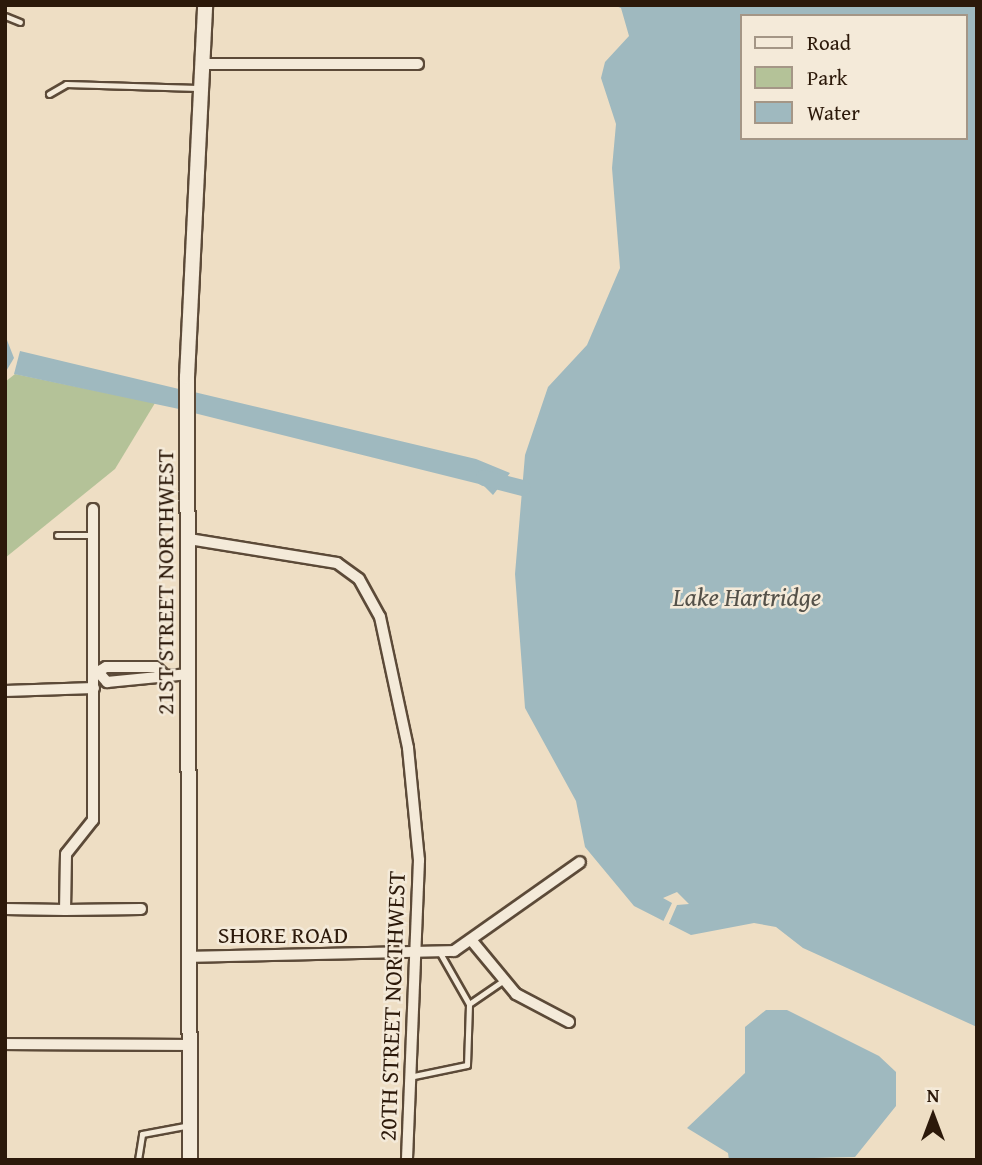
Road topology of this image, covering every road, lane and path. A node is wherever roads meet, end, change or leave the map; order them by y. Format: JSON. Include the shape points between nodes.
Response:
{"nodes":[{"id":1,"x":205,"y":5,"type":"edge"},
{"id":2,"x":5,"y":16,"type":"edge"},
{"id":3,"x":20,"y":22,"type":"dead end"},
{"id":4,"x":206,"y":64,"type":"junction"},
{"id":5,"x":418,"y":64,"type":"dead end"},
{"id":6,"x":205,"y":89,"type":"junction"},
{"id":7,"x":49,"y":94,"type":"dead end"},
{"id":8,"x":93,"y":509,"type":"dead end"},
{"id":9,"x":57,"y":535,"type":"dead end"},
{"id":10,"x":93,"y":535,"type":"junction"},
{"id":11,"x":188,"y":539,"type":"junction"},
{"id":12,"x":147,"y":667,"type":"junction"},
{"id":13,"x":97,"y":674,"type":"junction"},
{"id":14,"x":189,"y":674,"type":"junction"},
{"id":15,"x":164,"y":675,"type":"junction"},
{"id":16,"x":148,"y":682,"type":"junction"},
{"id":17,"x":94,"y":688,"type":"junction"},
{"id":18,"x":5,"y":691,"type":"edge"},
{"id":19,"x":580,"y":862,"type":"dead end"},
{"id":20,"x":5,"y":909,"type":"edge"},
{"id":21,"x":141,"y":909,"type":"dead end"},
{"id":22,"x":65,"y":910,"type":"junction"},
{"id":23,"x":472,"y":941,"type":"junction"},
{"id":24,"x":440,"y":953,"type":"junction"},
{"id":25,"x":419,"y":956,"type":"junction"},
{"id":26,"x":189,"y":957,"type":"junction"},
{"id":27,"x":505,"y":980,"type":"junction"},
{"id":28,"x":469,"y":1004,"type":"junction"},
{"id":29,"x":569,"y":1022,"type":"dead end"},
{"id":30,"x":5,"y":1044,"type":"edge"},
{"id":31,"x":189,"y":1045,"type":"junction"},
{"id":32,"x":409,"y":1077,"type":"junction"},
{"id":33,"x":190,"y":1125,"type":"junction"},
{"id":34,"x":138,"y":1160,"type":"edge"},
{"id":35,"x":190,"y":1160,"type":"edge"},
{"id":36,"x":407,"y":1160,"type":"edge"}],
"edges":[{"from":1,"to":4,"type":"street","name":"21ST STREET NORTHWEST"},
{"from":2,"to":3,"type":"lane"},
{"from":4,"to":5,"type":"street"},
{"from":4,"to":6,"type":"street","name":"21ST STREET NORTHWEST"},
{"from":6,"to":7,"type":"lane","via":[[66,84]]},
{"from":6,"to":11,"type":"street","name":"21ST STREET NORTHWEST","via":[[187,377]]},
{"from":8,"to":10,"type":"street"},
{"from":9,"to":10,"type":"lane"},
{"from":10,"to":13,"type":"street"},
{"from":11,"to":14,"type":"street","name":"21ST STREET NORTHWEST"},
{"from":11,"to":25,"type":"street","name":"20TH STREET NORTHWEST","via":[[337,563],[370,594],[387,636],[408,748]]},
{"from":12,"to":13,"type":"street","via":[[107,667]]},
{"from":12,"to":15,"type":"street"},
{"from":12,"to":16,"type":"street"},
{"from":13,"to":16,"type":"street","via":[[107,682]]},
{"from":13,"to":17,"type":"street"},
{"from":14,"to":15,"type":"street"},
{"from":14,"to":26,"type":"street","name":"21ST STREET NORTHWEST"},
{"from":15,"to":16,"type":"street"},
{"from":17,"to":18,"type":"street"},
{"from":17,"to":22,"type":"street","via":[[93,820],[66,854]]},
{"from":19,"to":23,"type":"street","name":"SHORE ROAD"},
{"from":20,"to":22,"type":"street"},
{"from":21,"to":22,"type":"street"},
{"from":23,"to":24,"type":"street","name":"SHORE ROAD"},
{"from":23,"to":27,"type":"street"},
{"from":24,"to":25,"type":"street","name":"SHORE ROAD"},
{"from":24,"to":28,"type":"lane"},
{"from":25,"to":26,"type":"street","name":"SHORE ROAD"},
{"from":25,"to":32,"type":"street","name":"20TH STREET NORTHWEST"},
{"from":26,"to":31,"type":"street","name":"21ST STREET NORTHWEST"},
{"from":27,"to":28,"type":"lane"},
{"from":27,"to":29,"type":"street","via":[[526,1002]]},
{"from":28,"to":32,"type":"lane","via":[[467,1065]]},
{"from":30,"to":31,"type":"street"},
{"from":31,"to":33,"type":"street","name":"21ST STREET NORTHWEST"},
{"from":32,"to":36,"type":"street","name":"20TH STREET NORTHWEST"},
{"from":33,"to":34,"type":"lane","via":[[142,1134]]},
{"from":33,"to":35,"type":"street","name":"21ST STREET NORTHWEST"}]}
